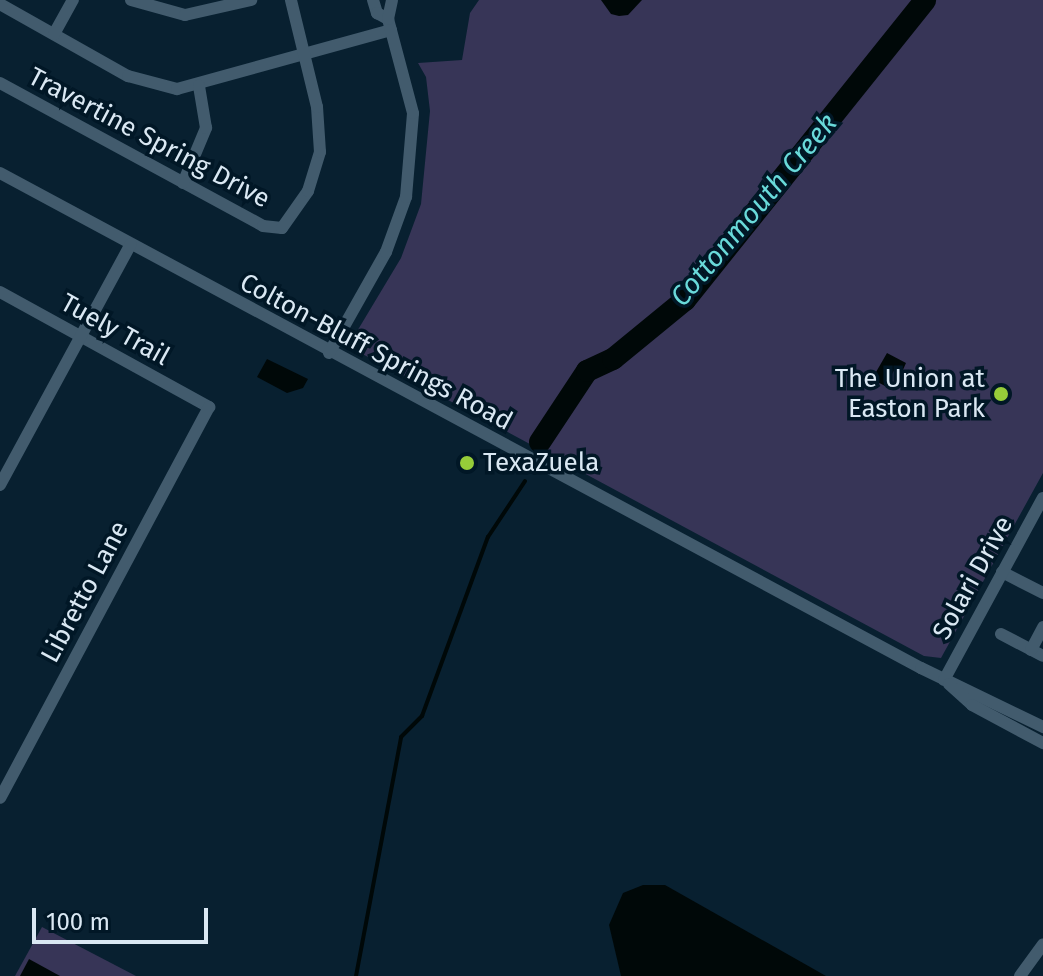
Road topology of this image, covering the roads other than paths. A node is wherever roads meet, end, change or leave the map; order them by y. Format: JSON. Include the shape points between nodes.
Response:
{"nodes":[{"id":1,"x":73,"y":0,"type":"edge"},
{"id":2,"x":131,"y":0,"type":"edge"},
{"id":3,"x":251,"y":0,"type":"edge"},
{"id":4,"x":291,"y":0,"type":"edge"},
{"id":5,"x":373,"y":0,"type":"edge"},
{"id":6,"x":392,"y":0,"type":"edge"},
{"id":7,"x":0,"y":4,"type":"edge"},
{"id":8,"x":390,"y":25,"type":"junction"},
{"id":9,"x":54,"y":34,"type":"junction"},
{"id":10,"x":306,"y":55,"type":"junction"},
{"id":11,"x":0,"y":83,"type":"edge"},
{"id":12,"x":199,"y":86,"type":"junction"},
{"id":13,"x":0,"y":173,"type":"edge"},
{"id":14,"x":183,"y":183,"type":"junction"},
{"id":15,"x":131,"y":244,"type":"junction"},
{"id":16,"x":0,"y":292,"type":"edge"},
{"id":17,"x":81,"y":337,"type":"junction"},
{"id":18,"x":329,"y":353,"type":"junction"},
{"id":19,"x":209,"y":407,"type":"joint"},
{"id":20,"x":0,"y":485,"type":"edge"},
{"id":21,"x":1043,"y":498,"type":"edge"},
{"id":22,"x":1002,"y":572,"type":"junction"},
{"id":23,"x":1043,"y":593,"type":"edge"},
{"id":24,"x":1043,"y":627,"type":"edge"},
{"id":25,"x":1001,"y":634,"type":"dead end"},
{"id":26,"x":1037,"y":653,"type":"edge"},
{"id":27,"x":944,"y":680,"type":"junction"},
{"id":28,"x":1043,"y":727,"type":"edge"},
{"id":29,"x":1043,"y":743,"type":"edge"},
{"id":30,"x":4,"y":783,"type":"edge"},
{"id":31,"x":0,"y":798,"type":"edge"},
{"id":32,"x":1043,"y":944,"type":"edge"},
{"id":33,"x":1020,"y":976,"type":"edge"}],
"edges":[{"from":1,"to":9,"type":"street"},
{"from":2,"to":3,"type":"street","via":[[185,15]]},
{"from":4,"to":10,"type":"street"},
{"from":5,"to":8,"type":"street","via":[[377,13]]},
{"from":6,"to":8,"type":"street"},
{"from":7,"to":9,"type":"street"},
{"from":8,"to":10,"type":"street"},
{"from":8,"to":18,"type":"street","via":[[413,113],[406,197],[386,252]]},
{"from":9,"to":12,"type":"street","via":[[143,83],[177,89]]},
{"from":10,"to":12,"type":"street"},
{"from":10,"to":14,"type":"street","name":"Travertine Spring Drive","via":[[320,152],[308,191],[291,220],[277,229]]},
{"from":11,"to":14,"type":"street","name":"Travertine Spring Drive"},
{"from":12,"to":14,"type":"street","via":[[203,143]]},
{"from":13,"to":15,"type":"street","name":"Colton-Bluff Springs Road"},
{"from":15,"to":17,"type":"street"},
{"from":15,"to":18,"type":"street","name":"Colton-Bluff Springs Road"},
{"from":16,"to":17,"type":"street","name":"Tuely Trail"},
{"from":17,"to":19,"type":"street","name":"Tuely Trail"},
{"from":17,"to":20,"type":"street"},
{"from":18,"to":27,"type":"street","name":"Colton-Bluff Springs Road"},
{"from":19,"to":30,"type":"street","name":"Libretto Lane"},
{"from":21,"to":22,"type":"street","name":"Solari Drive"},
{"from":22,"to":23,"type":"street"},
{"from":22,"to":27,"type":"street","name":"Solari Drive"},
{"from":24,"to":26,"type":"street"},
{"from":25,"to":26,"type":"street"},
{"from":27,"to":28,"type":"street","name":"Colton-Bluff Springs Road"},
{"from":27,"to":29,"type":"street","name":"Colton-Bluff Springs Road","via":[[972,705]]},
{"from":30,"to":31,"type":"street","name":"Libretto Lane"},
{"from":32,"to":33,"type":"street"}]}
